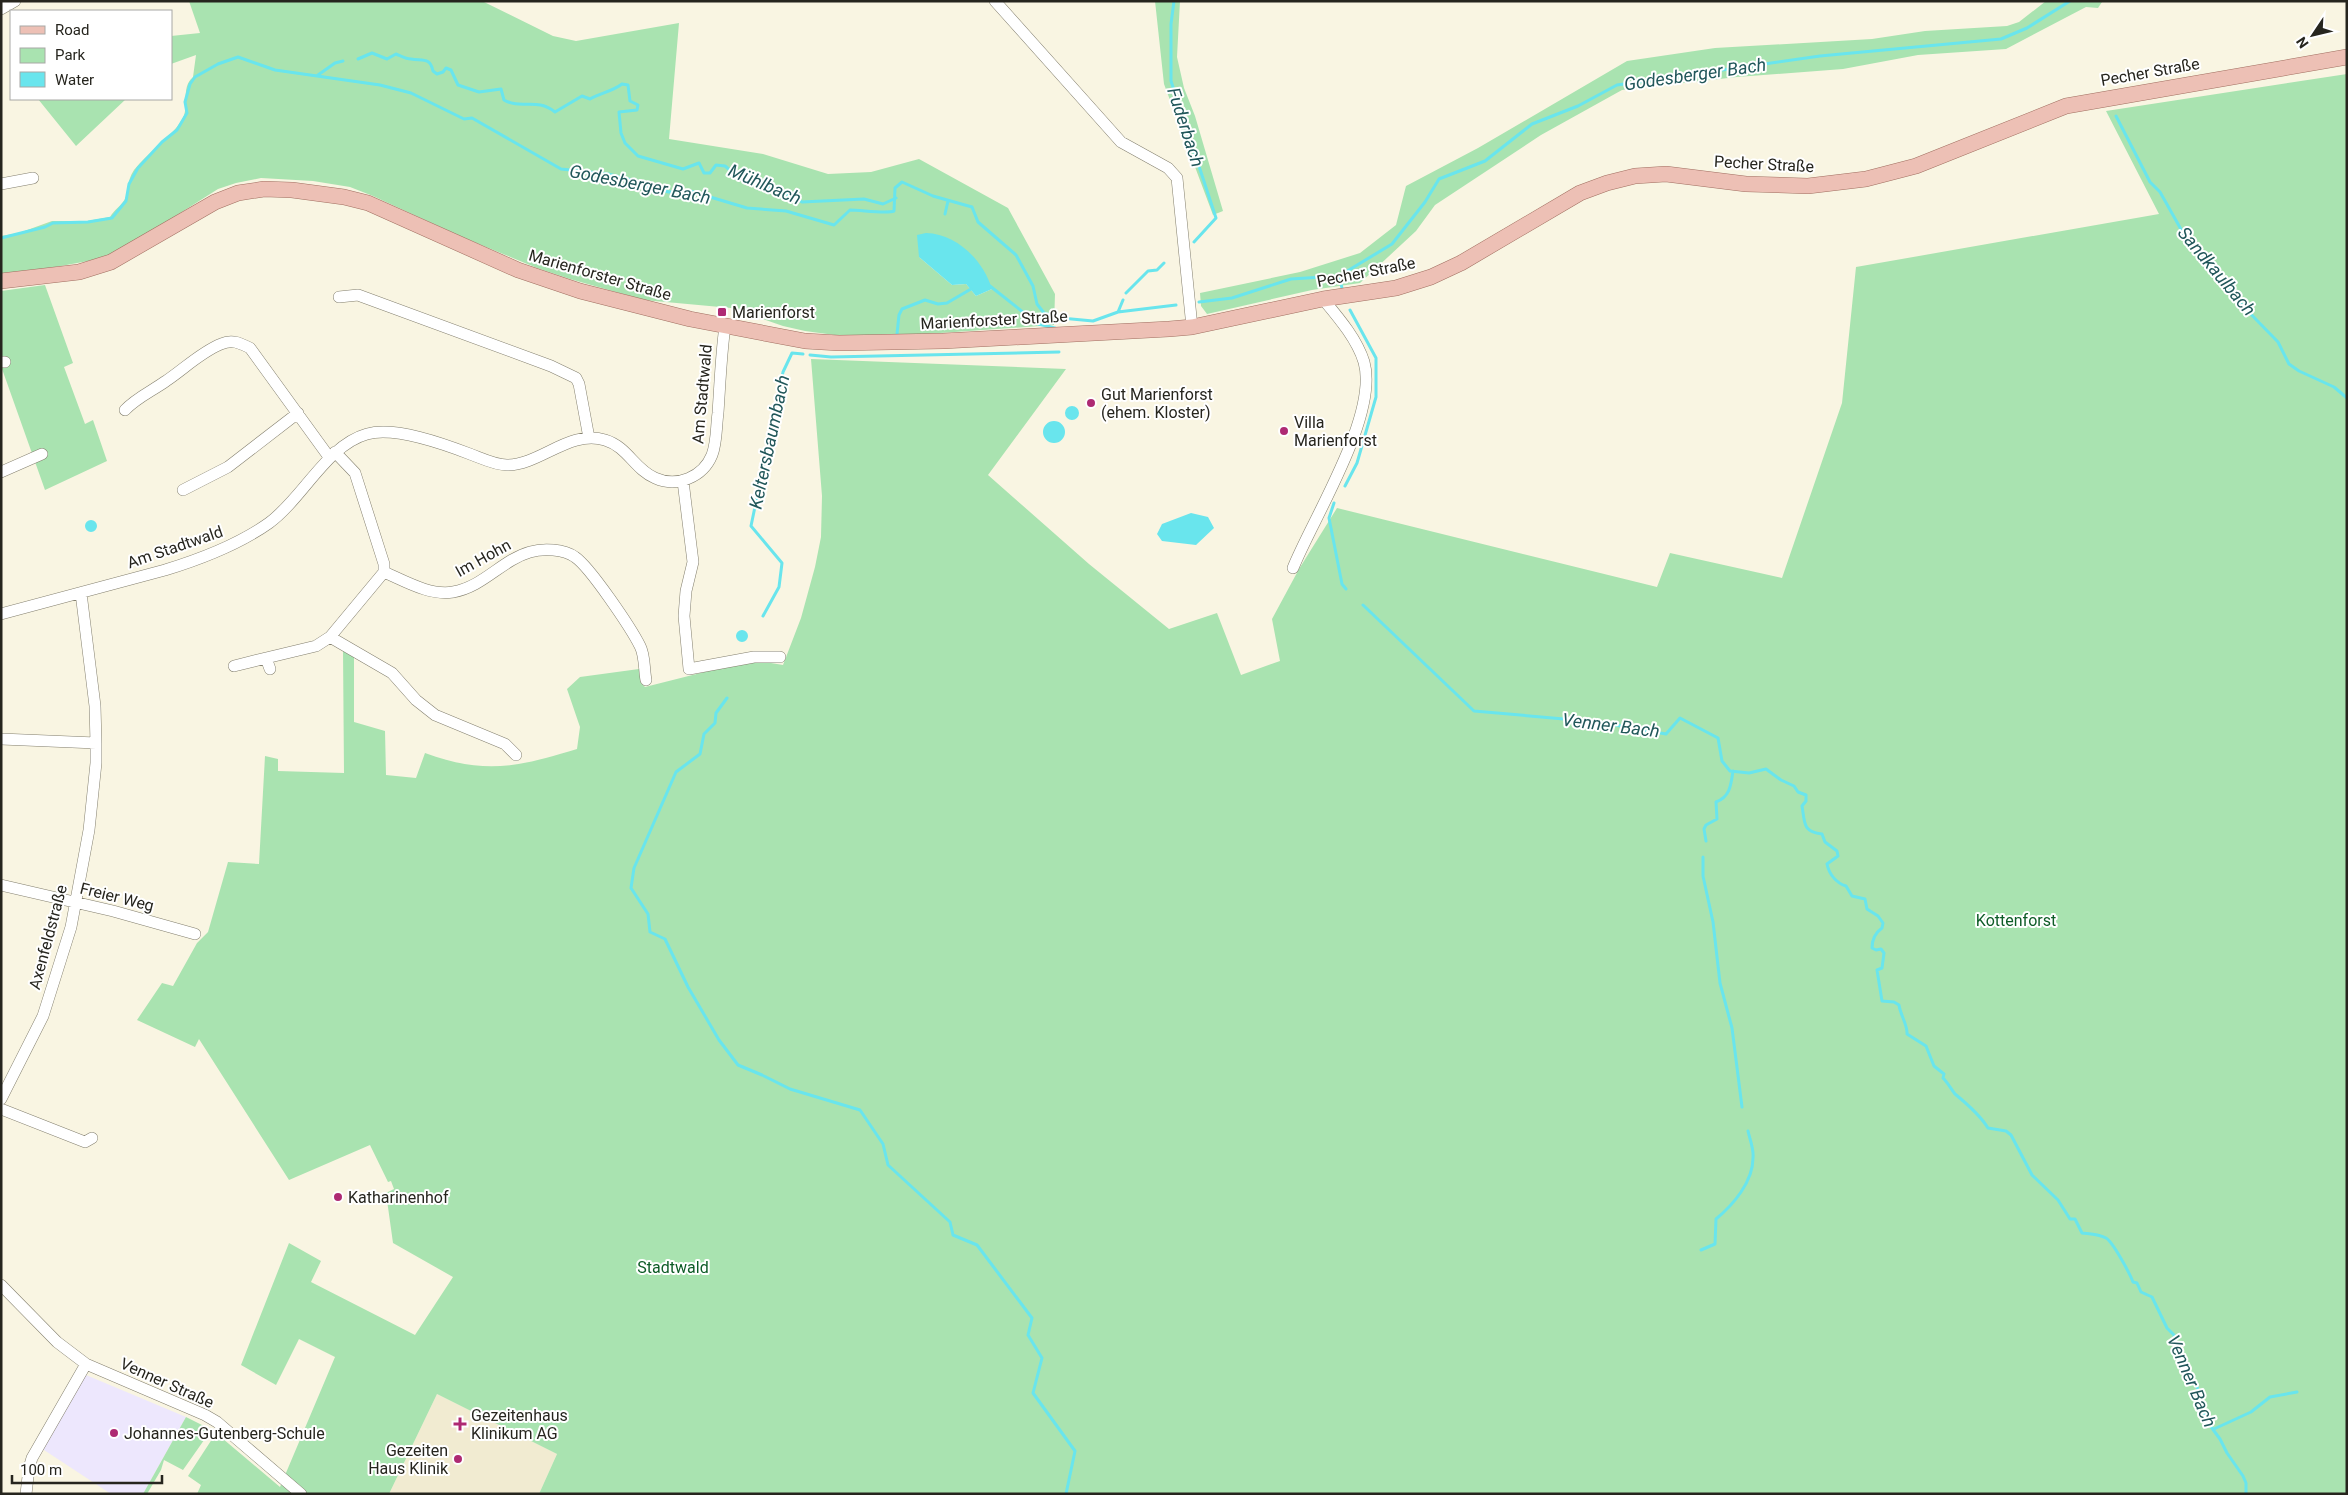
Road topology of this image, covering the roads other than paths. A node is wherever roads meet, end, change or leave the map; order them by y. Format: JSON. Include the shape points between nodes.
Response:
{"nodes":[{"id":1,"x":15,"y":1,"type":"edge"},
{"id":2,"x":995,"y":1,"type":"edge"},
{"id":3,"x":1,"y":10,"type":"edge"},
{"id":4,"x":2347,"y":57,"type":"edge"},
{"id":5,"x":33,"y":178,"type":"dead end"},
{"id":6,"x":1,"y":184,"type":"edge"},
{"id":7,"x":1,"y":281,"type":"edge"},
{"id":8,"x":339,"y":297,"type":"dead end"},
{"id":9,"x":1323,"y":299,"type":"junction"},
{"id":10,"x":724,"y":326,"type":"junction"},
{"id":11,"x":1192,"y":327,"type":"junction"},
{"id":12,"x":125,"y":410,"type":"dead end"},
{"id":13,"x":298,"y":413,"type":"junction"},
{"id":14,"x":589,"y":438,"type":"junction"},
{"id":15,"x":42,"y":454,"type":"dead end"},
{"id":16,"x":332,"y":455,"type":"junction"},
{"id":17,"x":1,"y":472,"type":"edge"},
{"id":18,"x":683,"y":481,"type":"junction"},
{"id":19,"x":183,"y":490,"type":"dead end"},
{"id":20,"x":1292,"y":568,"type":"dead end"},
{"id":21,"x":384,"y":572,"type":"junction"},
{"id":22,"x":81,"y":593,"type":"junction"},
{"id":23,"x":1,"y":614,"type":"edge"},
{"id":24,"x":330,"y":638,"type":"junction"},
{"id":25,"x":780,"y":657,"type":"dead end"},
{"id":26,"x":234,"y":666,"type":"dead end"},
{"id":27,"x":646,"y":680,"type":"dead end"},
{"id":28,"x":1,"y":739,"type":"edge"},
{"id":29,"x":96,"y":743,"type":"junction"},
{"id":30,"x":516,"y":755,"type":"dead end"},
{"id":31,"x":1,"y":885,"type":"edge"},
{"id":32,"x":76,"y":903,"type":"junction"},
{"id":33,"x":195,"y":934,"type":"dead end"},
{"id":34,"x":1,"y":1100,"type":"edge"},
{"id":35,"x":1,"y":1108,"type":"edge"},
{"id":36,"x":92,"y":1138,"type":"dead end"},
{"id":37,"x":1,"y":1285,"type":"edge"},
{"id":38,"x":86,"y":1364,"type":"junction"},
{"id":39,"x":26,"y":1494,"type":"edge"},
{"id":40,"x":301,"y":1494,"type":"edge"}],
"edges":[{"from":1,"to":3,"type":"street"},
{"from":2,"to":11,"type":"street","via":[[1121,142],[1168,168],[1177,178]]},
{"from":4,"to":9,"type":"main road","name":"Pecher Straße","via":[[2066,106],[1916,166],[1866,179],[1808,186],[1746,184],[1666,174],[1635,176],[1580,193],[1468,259],[1430,277],[1396,288]]},
{"from":5,"to":6,"type":"street"},
{"from":7,"to":10,"type":"main road","name":"Marienforster Straße","via":[[94,268],[119,258],[225,197],[250,190],[292,190],[368,203],[518,270],[622,303]]},
{"from":8,"to":14,"type":"street","via":[[358,296],[576,378]]},
{"from":9,"to":11,"type":"main road","name":"Pecher Straße"},
{"from":9,"to":20,"type":"street","via":[[1354,340],[1364,363],[1366,386],[1360,415],[1340,473]]},
{"from":10,"to":11,"type":"main road","name":"Marienforster Straße","via":[[805,341],[839,343],[961,340]]},
{"from":10,"to":18,"type":"street","name":"Am Stadtwald","via":[[712,454],[702,470]]},
{"from":12,"to":13,"type":"street","via":[[208,350],[230,341],[250,348]]},
{"from":13,"to":16,"type":"street"},
{"from":13,"to":19,"type":"street","via":[[228,467]]},
{"from":14,"to":16,"type":"street","name":"Am Stadtwald","via":[[575,440],[522,463],[506,465],[437,441],[383,432],[360,436]]},
{"from":14,"to":18,"type":"street","name":"Am Stadtwald","via":[[602,439],[622,448],[643,471],[656,479]]},
{"from":15,"to":17,"type":"street"},
{"from":16,"to":21,"type":"street","via":[[355,473]]},
{"from":16,"to":22,"type":"street","name":"Am Stadtwald","via":[[299,496],[269,523],[238,542],[191,562]]},
{"from":18,"to":25,"type":"street","via":[[693,562],[684,616],[689,668],[754,657]]},
{"from":21,"to":24,"type":"street"},
{"from":21,"to":27,"type":"street","name":"Im Hohn","via":[[433,592],[452,592],[488,578],[515,557],[533,551],[554,550],[574,556],[596,581],[641,648]]},
{"from":22,"to":23,"type":"street","name":"Am Stadtwald"},
{"from":22,"to":29,"type":"street","name":"Axenfeldstraße","via":[[95,706]]},
{"from":24,"to":26,"type":"street","via":[[268,664]]},
{"from":24,"to":30,"type":"street","via":[[392,673],[416,700],[435,715],[505,744]]},
{"from":28,"to":29,"type":"street"},
{"from":29,"to":32,"type":"street","name":"Axenfeldstraße","via":[[89,830]]},
{"from":31,"to":32,"type":"street","name":"Freier Weg"},
{"from":32,"to":33,"type":"street","name":"Freier Weg"},
{"from":32,"to":34,"type":"street","name":"Axenfeldstraße","via":[[43,1016]]},
{"from":35,"to":36,"type":"street","via":[[85,1142]]},
{"from":37,"to":38,"type":"street","name":"Venner Straße","via":[[57,1342]]},
{"from":38,"to":39,"type":"street","via":[[32,1458]]},
{"from":38,"to":40,"type":"street","name":"Venner Straße","via":[[217,1422]]}]}
